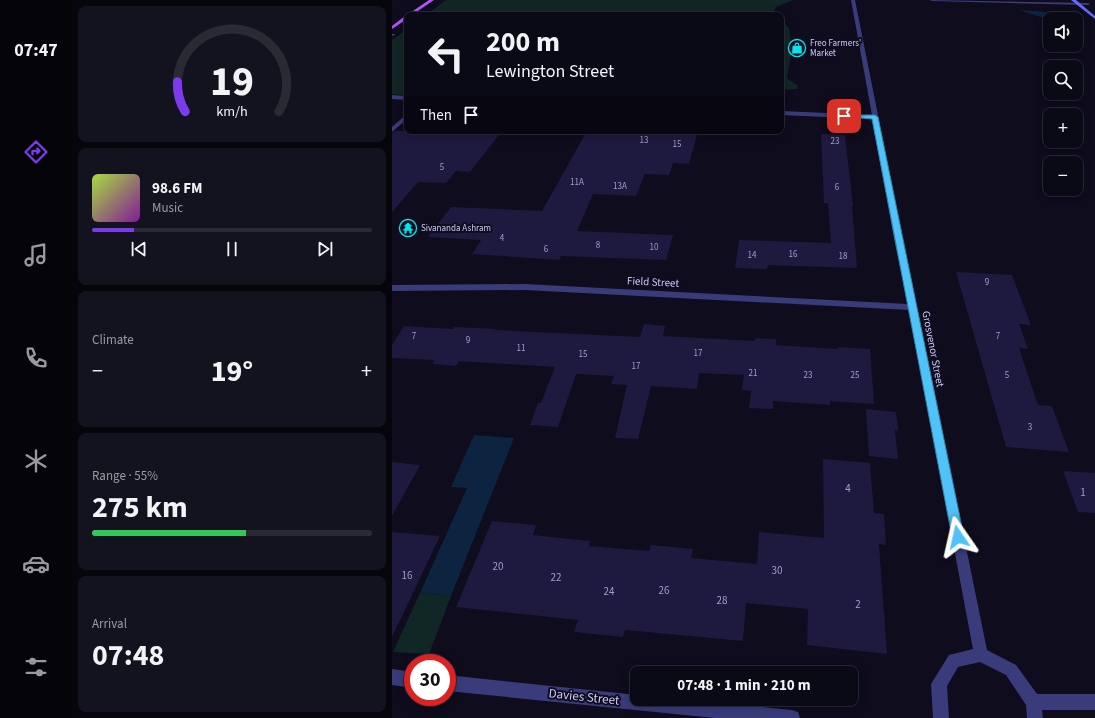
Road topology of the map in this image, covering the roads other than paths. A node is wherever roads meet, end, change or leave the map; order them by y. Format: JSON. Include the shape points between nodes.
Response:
{"nodes":[{"id":1,"x":432,"y":0,"type":"edge"},
{"id":2,"x":438,"y":0,"type":"edge"},
{"id":3,"x":853,"y":0,"type":"edge"},
{"id":4,"x":932,"y":0,"type":"edge"},
{"id":5,"x":1073,"y":0,"type":"edge"},
{"id":6,"x":1080,"y":2,"type":"edge"},
{"id":7,"x":1090,"y":6,"type":"dead end"},
{"id":8,"x":414,"y":12,"type":"edge"},
{"id":9,"x":424,"y":12,"type":"edge"},
{"id":10,"x":1095,"y":18,"type":"edge"},
{"id":11,"x":404,"y":19,"type":"edge"},
{"id":12,"x":404,"y":26,"type":"edge"},
{"id":13,"x":392,"y":28,"type":"edge"},
{"id":14,"x":392,"y":35,"type":"edge"},
{"id":15,"x":392,"y":97,"type":"edge"},
{"id":16,"x":404,"y":98,"type":"edge"},
{"id":17,"x":784,"y":113,"type":"edge"},
{"id":18,"x":875,"y":117,"type":"junction"},
{"id":19,"x":404,"y":119,"type":"edge"},
{"id":20,"x":392,"y":130,"type":"edge"},
{"id":21,"x":392,"y":288,"type":"edge"},
{"id":22,"x":913,"y":307,"type":"junction"},
{"id":23,"x":981,"y":655,"type":"junction"},
{"id":24,"x":392,"y":678,"type":"edge"},
{"id":25,"x":404,"y":679,"type":"edge"},
{"id":26,"x":456,"y":684,"type":"edge"},
{"id":27,"x":1032,"y":702,"type":"junction"},
{"id":28,"x":1095,"y":702,"type":"edge"},
{"id":29,"x":792,"y":718,"type":"edge"},
{"id":30,"x":942,"y":718,"type":"edge"},
{"id":31,"x":1035,"y":718,"type":"edge"}],
"edges":[{"from":1,"to":8,"type":"main road"},
{"from":2,"to":9,"type":"main road"},
{"from":3,"to":18,"type":"street","name":"Grosvenor Street"},
{"from":4,"to":6,"type":"street"},
{"from":5,"to":6,"type":"street"},
{"from":6,"to":7,"type":"street"},
{"from":6,"to":10,"type":"street"},
{"from":11,"to":13,"type":"main road"},
{"from":12,"to":14,"type":"main road"},
{"from":15,"to":16,"type":"street"},
{"from":17,"to":18,"type":"street"},
{"from":18,"to":22,"type":"street","name":"Grosvenor Street"},
{"from":19,"to":20,"type":"street"},
{"from":21,"to":22,"type":"street","name":"Field Street","via":[[524,287]]},
{"from":22,"to":23,"type":"street","name":"Grosvenor Street"},
{"from":23,"to":27,"type":"street","via":[[1011,670]]},
{"from":23,"to":30,"type":"street","via":[[954,660],[939,684]]},
{"from":24,"to":25,"type":"street"},
{"from":26,"to":29,"type":"street","name":"Davies Street"},
{"from":27,"to":28,"type":"street"},
{"from":27,"to":31,"type":"street"}]}
